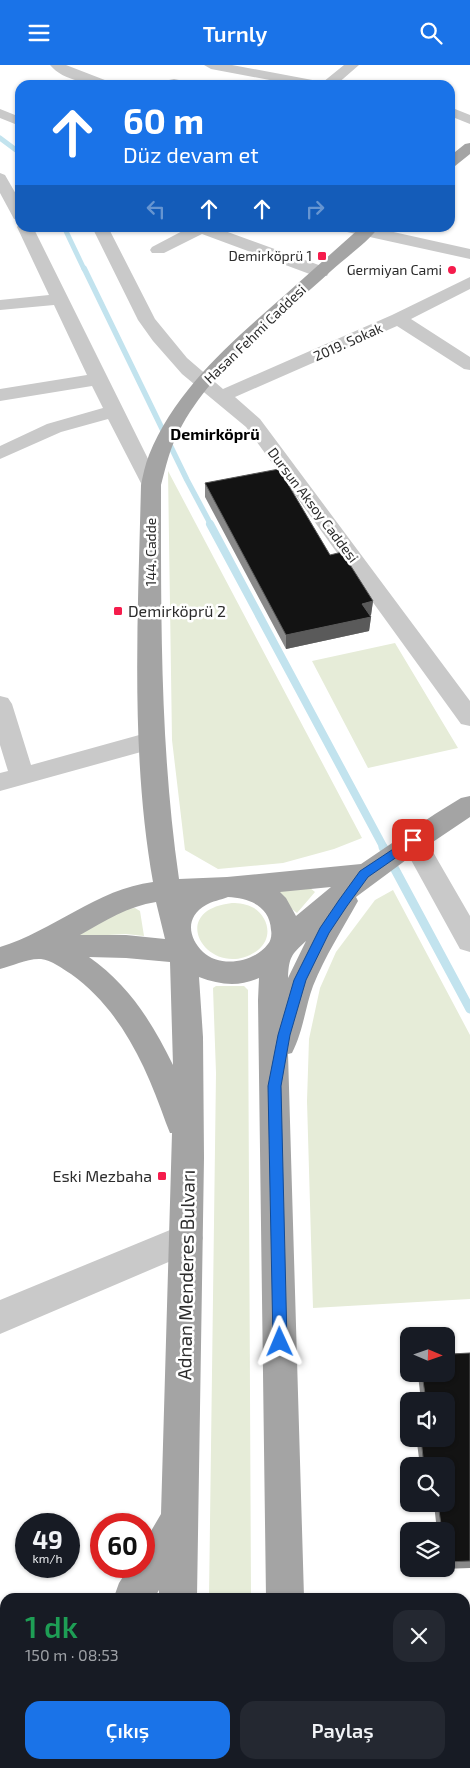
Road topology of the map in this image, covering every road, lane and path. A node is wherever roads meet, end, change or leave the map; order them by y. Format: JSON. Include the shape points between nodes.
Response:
{"nodes":[{"id":1,"x":57,"y":65,"type":"edge"},
{"id":2,"x":211,"y":65,"type":"edge"},
{"id":3,"x":352,"y":65,"type":"edge"},
{"id":4,"x":91,"y":80,"type":"edge"},
{"id":5,"x":291,"y":80,"type":"edge"},
{"id":6,"x":334,"y":80,"type":"edge"},
{"id":7,"x":455,"y":113,"type":"edge"},
{"id":8,"x":470,"y":120,"type":"edge"},
{"id":9,"x":470,"y":147,"type":"edge"},
{"id":10,"x":455,"y":159,"type":"edge"},
{"id":11,"x":0,"y":178,"type":"edge"},
{"id":12,"x":5,"y":195,"type":"edge"},
{"id":13,"x":15,"y":209,"type":"edge"},
{"id":14,"x":27,"y":232,"type":"edge"},
{"id":15,"x":103,"y":232,"type":"edge"},
{"id":16,"x":194,"y":232,"type":"edge"},
{"id":17,"x":213,"y":232,"type":"edge"},
{"id":18,"x":366,"y":232,"type":"edge"},
{"id":19,"x":376,"y":232,"type":"edge"},
{"id":20,"x":158,"y":250,"type":"dead end"},
{"id":21,"x":470,"y":254,"type":"edge"},
{"id":22,"x":321,"y":272,"type":"junction"},
{"id":23,"x":470,"y":282,"type":"edge"},
{"id":24,"x":59,"y":299,"type":"junction"},
{"id":25,"x":0,"y":305,"type":"edge"},
{"id":26,"x":398,"y":319,"type":"junction"},
{"id":27,"x":470,"y":365,"type":"edge"},
{"id":28,"x":98,"y":379,"type":"junction"},
{"id":29,"x":198,"y":390,"type":"junction"},
{"id":30,"x":0,"y":395,"type":"edge"},
{"id":31,"x":222,"y":396,"type":"junction"},
{"id":32,"x":114,"y":411,"type":"junction"},
{"id":33,"x":0,"y":453,"type":"edge"},
{"id":34,"x":151,"y":485,"type":"junction"},
{"id":35,"x":0,"y":705,"type":"edge"},
{"id":36,"x":470,"y":718,"type":"edge"},
{"id":37,"x":150,"y":741,"type":"junction"},
{"id":38,"x":11,"y":779,"type":"edge"},
{"id":39,"x":470,"y":805,"type":"edge"},
{"id":40,"x":413,"y":840,"type":"junction"},
{"id":41,"x":364,"y":874,"type":"junction"},
{"id":42,"x":227,"y":887,"type":"junction"},
{"id":43,"x":166,"y":890,"type":"junction"},
{"id":44,"x":470,"y":941,"type":"edge"},
{"id":45,"x":180,"y":944,"type":"junction"},
{"id":46,"x":36,"y":948,"type":"junction"},
{"id":47,"x":279,"y":950,"type":"junction"},
{"id":48,"x":0,"y":958,"type":"edge"},
{"id":49,"x":275,"y":1086,"type":"junction"},
{"id":50,"x":188,"y":1158,"type":"junction"},
{"id":51,"x":187,"y":1238,"type":"junction"},
{"id":52,"x":0,"y":1317,"type":"edge"},
{"id":53,"x":180,"y":1519,"type":"junction"},
{"id":54,"x":135,"y":1593,"type":"edge"},
{"id":55,"x":178,"y":1593,"type":"edge"},
{"id":56,"x":285,"y":1593,"type":"edge"}],
"edges":[{"from":1,"to":4,"type":"street"},
{"from":2,"to":5,"type":"street"},
{"from":3,"to":6,"type":"street"},
{"from":7,"to":8,"type":"street"},
{"from":9,"to":10,"type":"main road"},
{"from":11,"to":12,"type":"street"},
{"from":12,"to":13,"type":"street"},
{"from":14,"to":24,"type":"street","name":"144. Cadde"},
{"from":15,"to":29,"type":"street","name":"Dursun Aksoy Caddesi","via":[[147,320],[181,362]]},
{"from":16,"to":20,"type":"street"},
{"from":17,"to":22,"type":"street"},
{"from":18,"to":22,"type":"main road","name":"Hasan Fehmi Caddesi"},
{"from":19,"to":21,"type":"street"},
{"from":22,"to":29,"type":"main road","name":"Hasan Fehmi Caddesi","via":[[252,333]]},
{"from":23,"to":26,"type":"street","name":"2019. Sokak"},
{"from":24,"to":25,"type":"street"},
{"from":24,"to":28,"type":"street","name":"144. Cadde"},
{"from":26,"to":27,"type":"street"},
{"from":26,"to":31,"type":"street","name":"2019. Sokak"},
{"from":28,"to":30,"type":"street"},
{"from":28,"to":32,"type":"street","name":"144. Cadde"},
{"from":29,"to":31,"type":"street","name":"Dursun Aksoy Caddesi"},
{"from":29,"to":34,"type":"main road","name":"Hasan Fehmi Caddesi","via":[[157,456]]},
{"from":31,"to":36,"type":"street","name":"Dursun Aksoy Caddesi","via":[[253,423]]},
{"from":32,"to":33,"type":"street","via":[[54,427]]},
{"from":32,"to":34,"type":"street","name":"144. Cadde"},
{"from":34,"to":37,"type":"main road","name":"144. Cadde"},
{"from":35,"to":38,"type":"street"},
{"from":37,"to":38,"type":"street"},
{"from":37,"to":43,"type":"main road","name":"144. Cadde"},
{"from":39,"to":40,"type":"main road"},
{"from":40,"to":41,"type":"main road"},
{"from":40,"to":44,"type":"street"},
{"from":41,"to":42,"type":"main road"},
{"from":41,"to":47,"type":"main road","via":[[313,915]]},
{"from":41,"to":49,"type":"main road","via":[[324,931],[300,980],[284,1035]]},
{"from":42,"to":43,"type":"main road"},
{"from":42,"to":45,"type":"main road","via":[[210,890],[184,907],[177,920]]},
{"from":42,"to":47,"type":"main road","via":[[244,887],[274,902],[287,929]]},
{"from":43,"to":45,"type":"main road","name":"144. Cadde"},
{"from":43,"to":46,"type":"main road","via":[[126,898]]},
{"from":45,"to":46,"type":"main road"},
{"from":45,"to":47,"type":"main road","via":[[190,960],[206,969],[224,973],[243,973],[261,967]]},
{"from":45,"to":50,"type":"main road","name":"Adnan Menderes Bulvarı","via":[[188,1037]]},
{"from":46,"to":48,"type":"main road"},
{"from":46,"to":50,"type":"main road","via":[[58,952],[82,965],[128,1012],[164,1076],[183,1127]]},
{"from":47,"to":49,"type":"main road","via":[[272,1000]]},
{"from":49,"to":56,"type":"main road"},
{"from":50,"to":51,"type":"main road","name":"Adnan Menderes Bulvarı"},
{"from":51,"to":52,"type":"street"},
{"from":51,"to":53,"type":"main road","name":"Adnan Menderes Bulvarı"},
{"from":53,"to":54,"type":"main road"},
{"from":53,"to":55,"type":"main road","name":"Adnan Menderes Bulvarı"}]}
